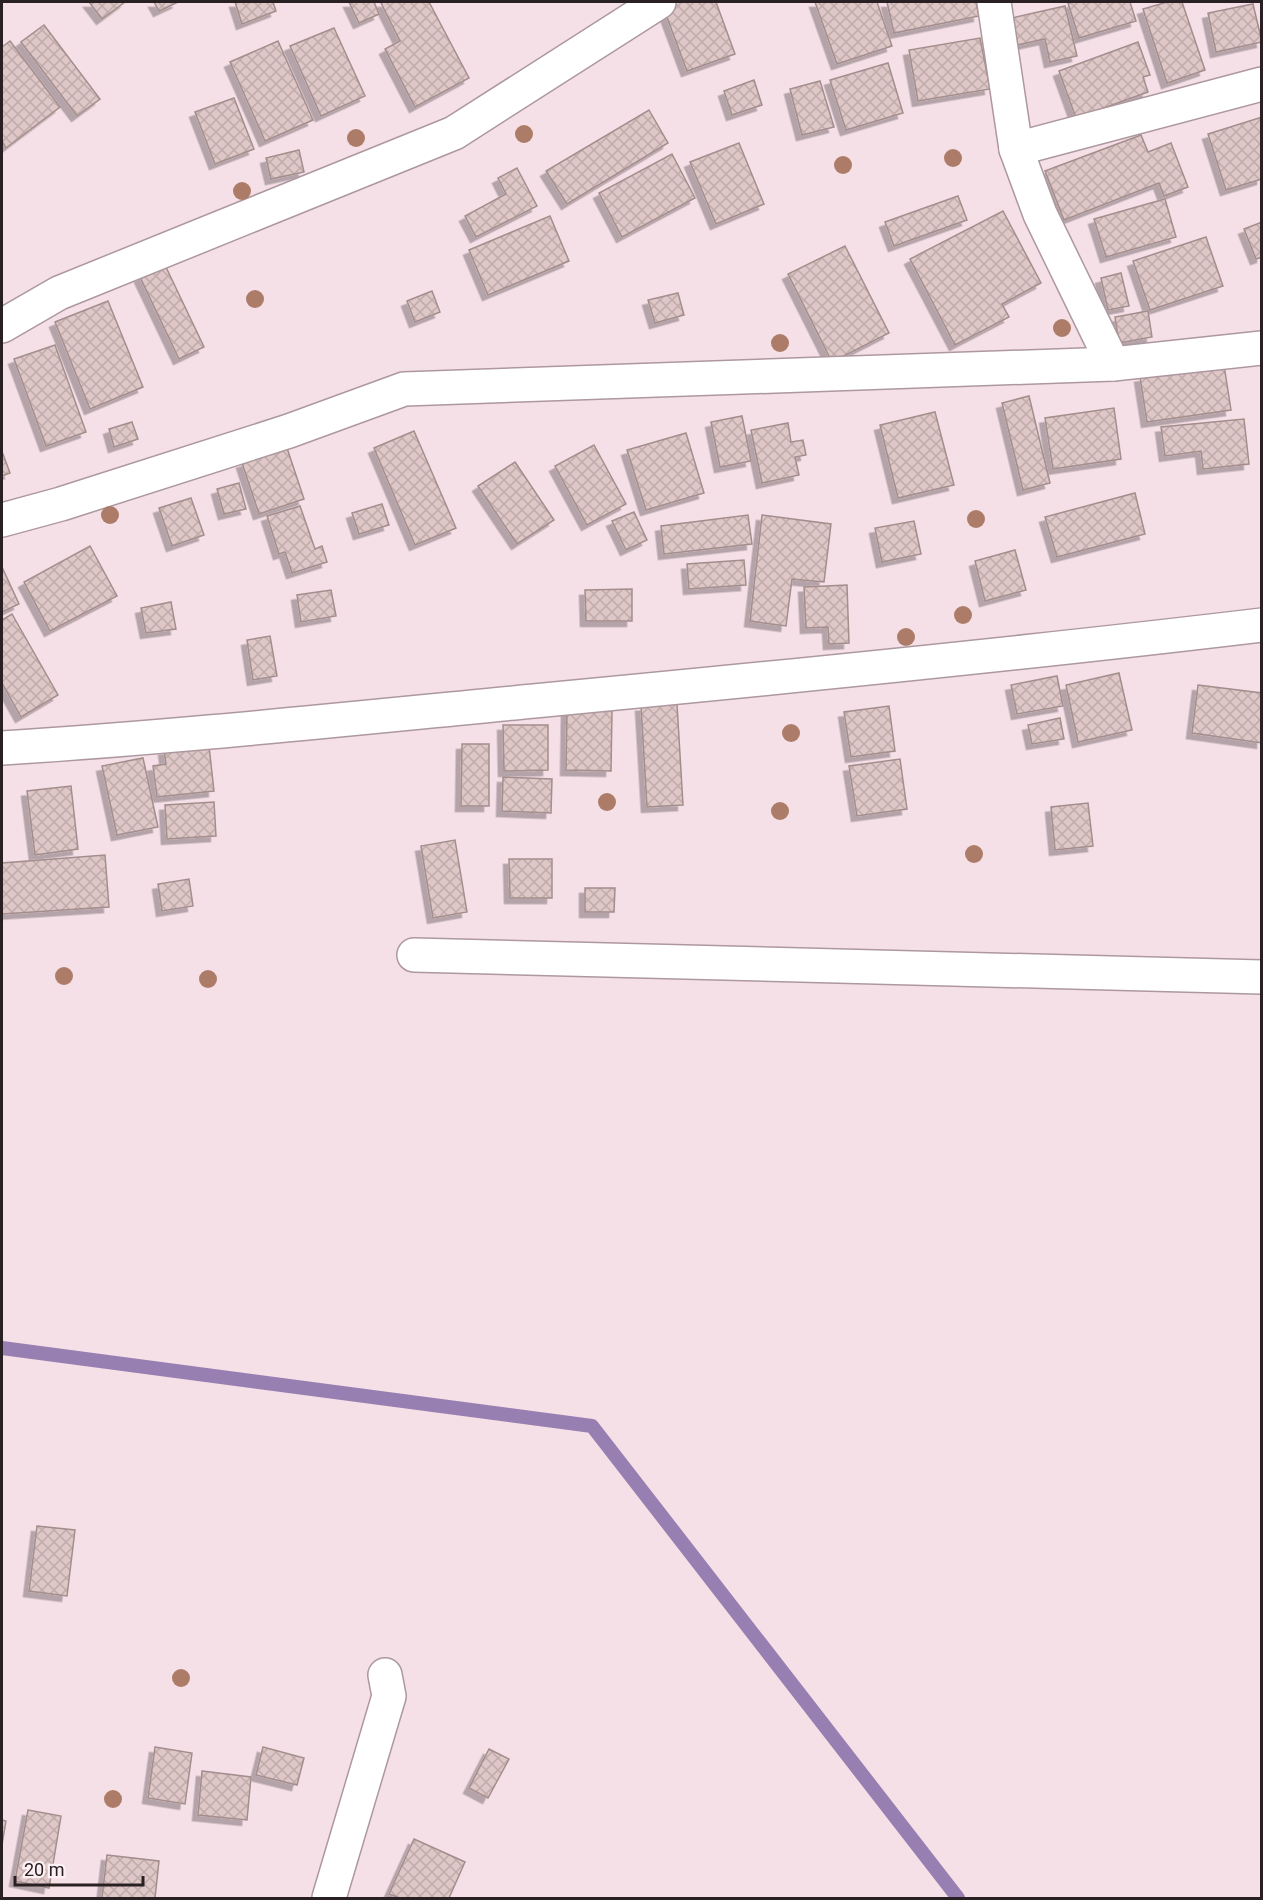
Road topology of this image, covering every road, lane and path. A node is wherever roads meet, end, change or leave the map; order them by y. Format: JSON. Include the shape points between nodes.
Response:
{"nodes":[{"id":1,"x":658,"y":2,"type":"edge"},
{"id":2,"x":994,"y":2,"type":"edge"},
{"id":3,"x":1262,"y":84,"type":"edge"},
{"id":4,"x":1016,"y":149,"type":"junction"},
{"id":5,"x":2,"y":326,"type":"edge"},
{"id":6,"x":1262,"y":348,"type":"edge"},
{"id":7,"x":1113,"y":364,"type":"junction"},
{"id":8,"x":2,"y":520,"type":"edge"},
{"id":9,"x":1262,"y":626,"type":"edge"},
{"id":10,"x":2,"y":748,"type":"edge"},
{"id":11,"x":414,"y":956,"type":"dead end"},
{"id":12,"x":1262,"y":977,"type":"edge"},
{"id":13,"x":385,"y":1675,"type":"dead end"},
{"id":14,"x":329,"y":1899,"type":"edge"}],
"edges":[{"from":1,"to":5,"type":"street","via":[[454,133],[59,293]]},
{"from":2,"to":4,"type":"street"},
{"from":3,"to":4,"type":"street"},
{"from":4,"to":7,"type":"street","via":[[1040,214]]},
{"from":6,"to":7,"type":"street"},
{"from":7,"to":8,"type":"street","via":[[404,389],[289,431]]},
{"from":9,"to":10,"type":"street","via":[[656,690],[156,738]]},
{"from":11,"to":12,"type":"street"},
{"from":13,"to":14,"type":"street","via":[[389,1696]]}]}
